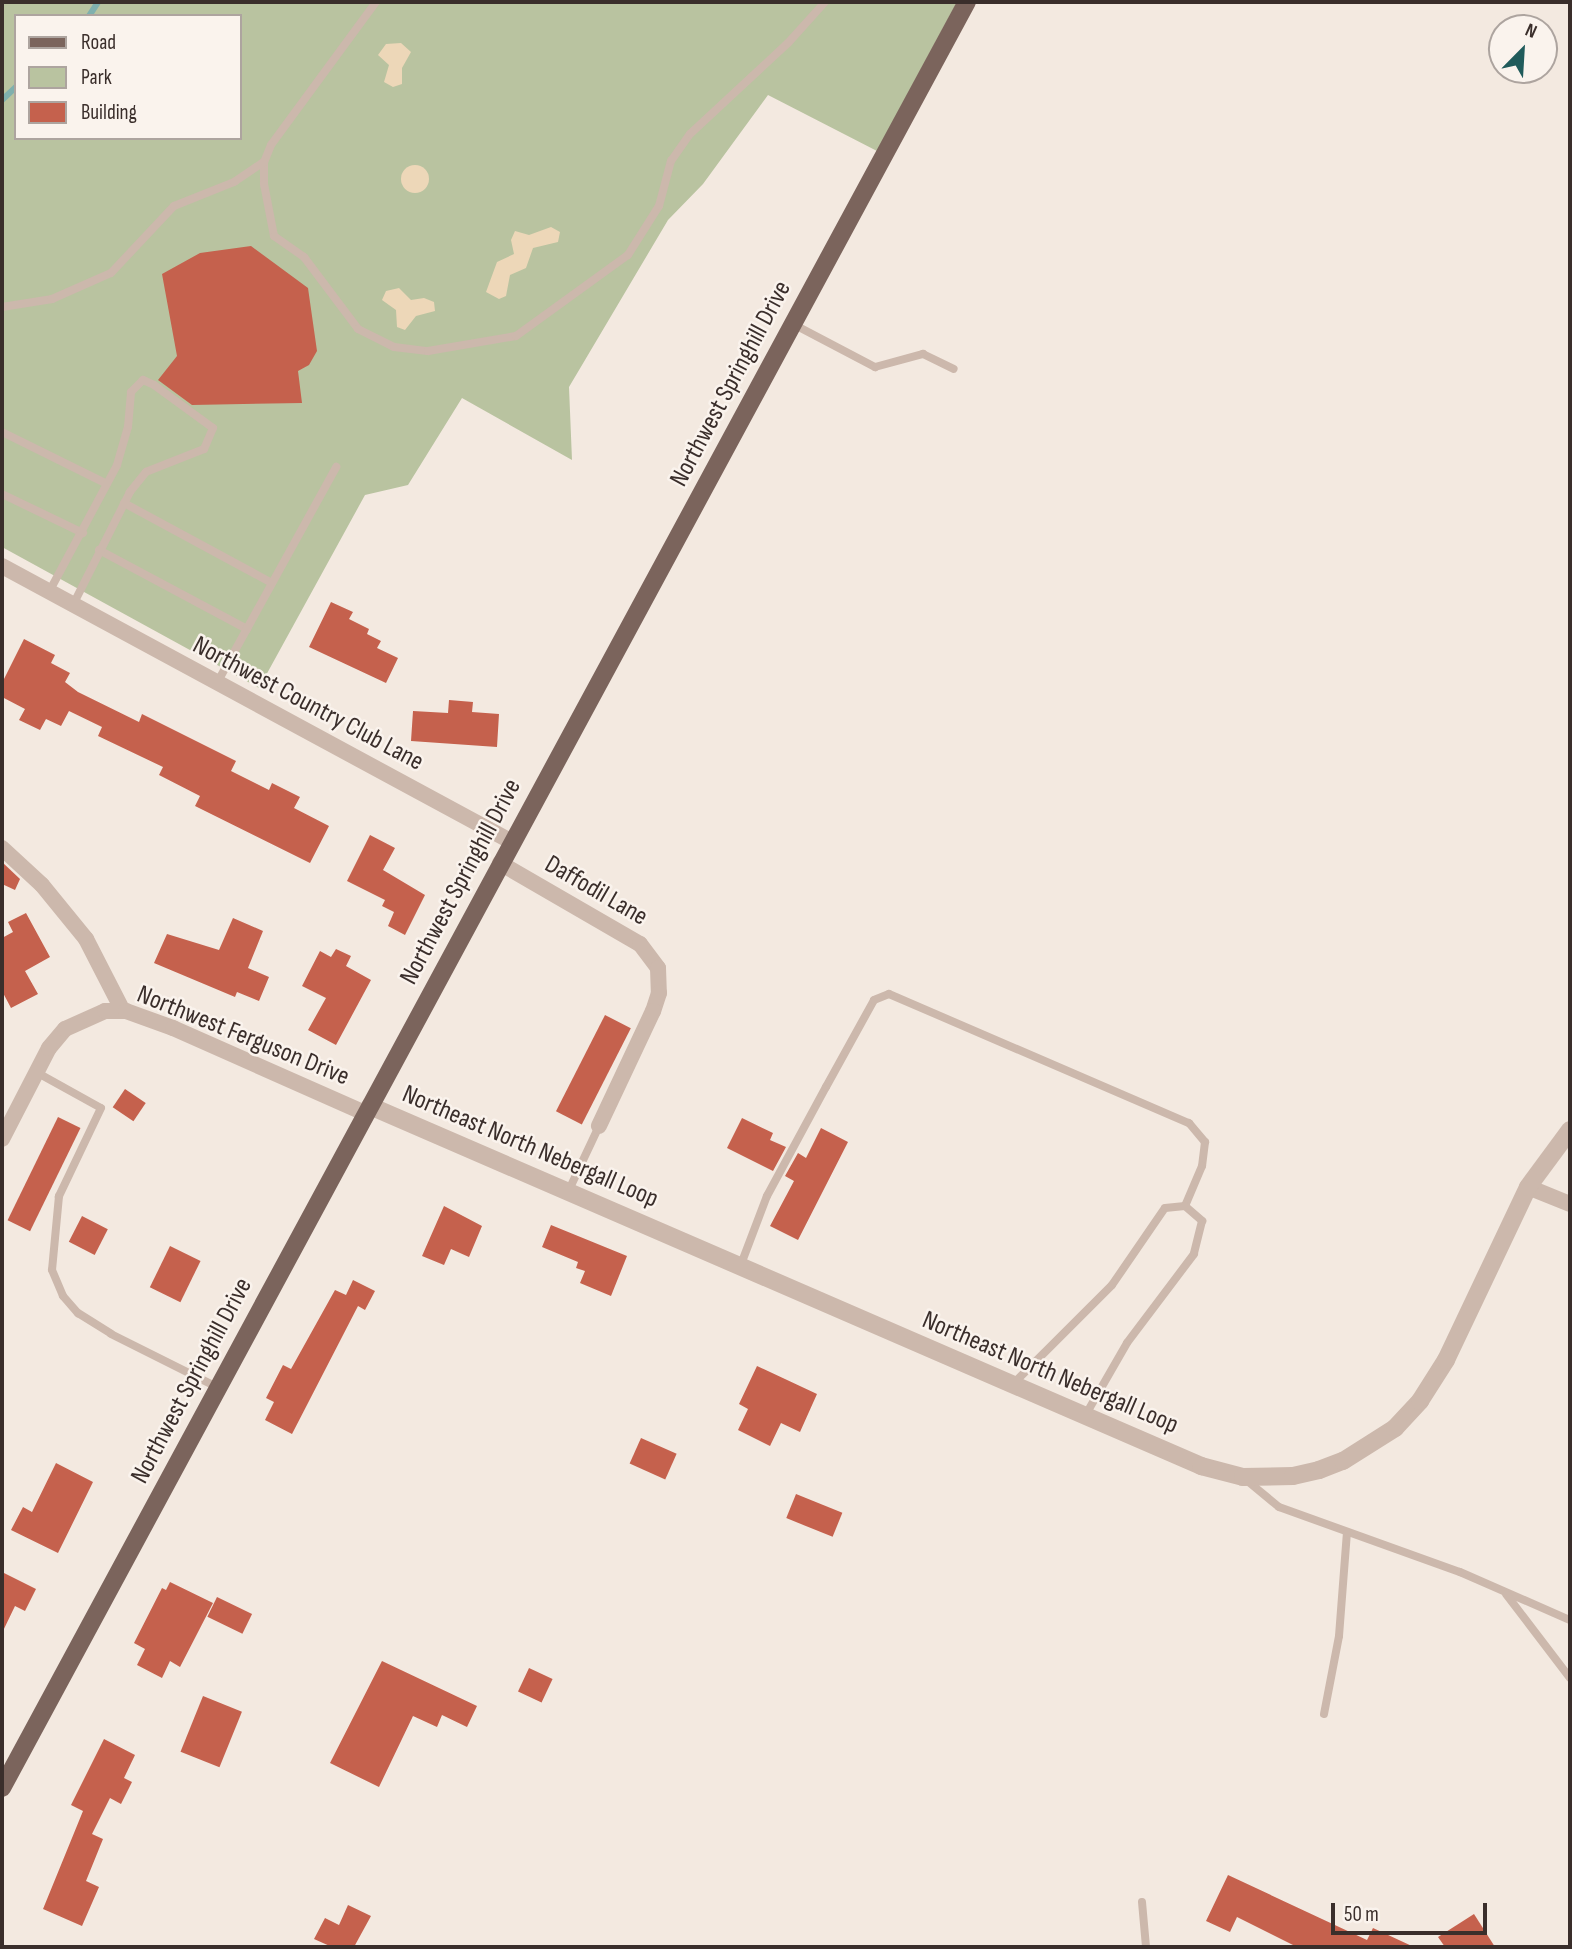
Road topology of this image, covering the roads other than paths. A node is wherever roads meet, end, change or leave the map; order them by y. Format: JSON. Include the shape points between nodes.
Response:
{"nodes":[{"id":1,"x":376,"y":2,"type":"edge"},
{"id":2,"x":825,"y":2,"type":"edge"},
{"id":3,"x":967,"y":2,"type":"edge"},
{"id":4,"x":264,"y":162,"type":"junction"},
{"id":5,"x":2,"y":307,"type":"edge"},
{"id":6,"x":793,"y":324,"type":"junction"},
{"id":7,"x":954,"y":369,"type":"dead end"},
{"id":8,"x":2,"y":432,"type":"edge"},
{"id":9,"x":336,"y":467,"type":"dead end"},
{"id":10,"x":107,"y":484,"type":"junction"},
{"id":11,"x":2,"y":494,"type":"edge"},
{"id":12,"x":124,"y":503,"type":"junction"},
{"id":13,"x":83,"y":533,"type":"junction"},
{"id":14,"x":99,"y":550,"type":"junction"},
{"id":15,"x":2,"y":566,"type":"edge"},
{"id":16,"x":272,"y":583,"type":"junction"},
{"id":17,"x":48,"y":592,"type":"junction"},
{"id":18,"x":78,"y":607,"type":"junction"},
{"id":19,"x":247,"y":629,"type":"junction"},
{"id":20,"x":217,"y":683,"type":"junction"},
{"id":21,"x":512,"y":842,"type":"junction"},
{"id":22,"x":2,"y":848,"type":"edge"},
{"id":23,"x":500,"y":863,"type":"junction"},
{"id":24,"x":123,"y":1011,"type":"junction"},
{"id":25,"x":36,"y":1072,"type":"junction"},
{"id":26,"x":368,"y":1110,"type":"junction"},
{"id":27,"x":599,"y":1126,"type":"joint"},
{"id":28,"x":1570,"y":1130,"type":"edge"},
{"id":29,"x":2,"y":1139,"type":"edge"},
{"id":30,"x":1528,"y":1187,"type":"junction"},
{"id":31,"x":568,"y":1192,"type":"junction"},
{"id":32,"x":1570,"y":1204,"type":"edge"},
{"id":33,"x":1185,"y":1206,"type":"junction"},
{"id":34,"x":740,"y":1267,"type":"junction"},
{"id":35,"x":1012,"y":1385,"type":"junction"},
{"id":36,"x":219,"y":1388,"type":"junction"},
{"id":37,"x":1085,"y":1416,"type":"junction"},
{"id":38,"x":1243,"y":1477,"type":"junction"},
{"id":39,"x":1347,"y":1534,"type":"junction"},
{"id":40,"x":1504,"y":1592,"type":"junction"},
{"id":41,"x":1570,"y":1620,"type":"edge"},
{"id":42,"x":1570,"y":1678,"type":"edge"},
{"id":43,"x":1324,"y":1714,"type":"dead end"},
{"id":44,"x":2,"y":1788,"type":"edge"},
{"id":45,"x":1142,"y":1902,"type":"dead end"},
{"id":46,"x":1146,"y":1947,"type":"edge"}],
"edges":[{"from":1,"to":4,"type":"lane","via":[[271,145]]},
{"from":2,"to":4,"type":"lane","via":[[690,134],[671,162],[659,206],[628,256],[528,330],[501,341],[428,351],[394,347],[365,335],[341,310],[304,257],[274,236]]},
{"from":3,"to":6,"type":"main road","name":"Northwest Springhill Drive"},
{"from":4,"to":5,"type":"lane","via":[[234,182],[174,206],[111,273],[52,299]]},
{"from":6,"to":7,"type":"lane","via":[[875,367],[923,354]]},
{"from":6,"to":21,"type":"main road","name":"Northwest Springhill Drive"},
{"from":8,"to":10,"type":"lane"},
{"from":9,"to":16,"type":"lane"},
{"from":10,"to":12,"type":"lane","via":[[128,427],[131,392],[143,380],[213,428],[204,449],[146,472]]},
{"from":10,"to":13,"type":"lane"},
{"from":11,"to":13,"type":"lane"},
{"from":12,"to":14,"type":"lane"},
{"from":12,"to":16,"type":"lane"},
{"from":13,"to":17,"type":"lane"},
{"from":14,"to":18,"type":"lane"},
{"from":14,"to":19,"type":"lane"},
{"from":15,"to":17,"type":"street","name":"Northwest Country Club Lane"},
{"from":16,"to":19,"type":"lane"},
{"from":17,"to":18,"type":"street","name":"Northwest Country Club Lane"},
{"from":18,"to":20,"type":"street","name":"Northwest Country Club Lane"},
{"from":19,"to":20,"type":"lane"},
{"from":20,"to":21,"type":"street","name":"Northwest Country Club Lane"},
{"from":21,"to":23,"type":"main road","name":"Northwest Springhill Drive"},
{"from":22,"to":24,"type":"street","via":[[42,885],[86,939]]},
{"from":23,"to":26,"type":"main road","name":"Northwest Springhill Drive"},
{"from":23,"to":27,"type":"street","name":"Daffodil Lane","via":[[640,944],[658,968],[659,993],[653,1011]]},
{"from":24,"to":25,"type":"street","name":"Northwest Ferguson Drive","via":[[94,1014],[65,1030]]},
{"from":24,"to":26,"type":"street","name":"Northwest Ferguson Drive"},
{"from":25,"to":29,"type":"street","name":"Northwest Ferguson Drive"},
{"from":25,"to":36,"type":"lane","via":[[100,1108],[59,1196],[52,1270],[63,1296],[78,1313],[111,1334]]},
{"from":26,"to":31,"type":"street","name":"Northeast North Nebergall Loop"},
{"from":26,"to":36,"type":"main road","name":"Northwest Springhill Drive"},
{"from":27,"to":31,"type":"lane"},
{"from":28,"to":30,"type":"street","name":"Northeast North Nebergall Loop"},
{"from":30,"to":32,"type":"street"},
{"from":30,"to":38,"type":"street","name":"Northeast North Nebergall Loop","via":[[1446,1360],[1395,1429],[1319,1470],[1293,1476]]},
{"from":31,"to":34,"type":"street","name":"Northeast North Nebergall Loop"},
{"from":33,"to":34,"type":"lane","via":[[1202,1166],[1205,1142],[1189,1124],[890,994],[874,1000],[826,1087],[767,1196]]},
{"from":33,"to":35,"type":"lane","via":[[1165,1208],[1112,1285]]},
{"from":33,"to":37,"type":"lane","via":[[1202,1221],[1194,1254],[1127,1343]]},
{"from":34,"to":35,"type":"street","name":"Northeast North Nebergall Loop"},
{"from":35,"to":37,"type":"street","name":"Northeast North Nebergall Loop"},
{"from":36,"to":44,"type":"main road","name":"Northwest Springhill Drive"},
{"from":37,"to":38,"type":"street","name":"Northeast North Nebergall Loop","via":[[1201,1466]]},
{"from":38,"to":39,"type":"lane","via":[[1279,1507]]},
{"from":39,"to":40,"type":"lane","via":[[1460,1572]]},
{"from":39,"to":43,"type":"lane","via":[[1339,1636]]},
{"from":40,"to":41,"type":"lane"},
{"from":40,"to":42,"type":"lane"},
{"from":45,"to":46,"type":"lane"}]}
